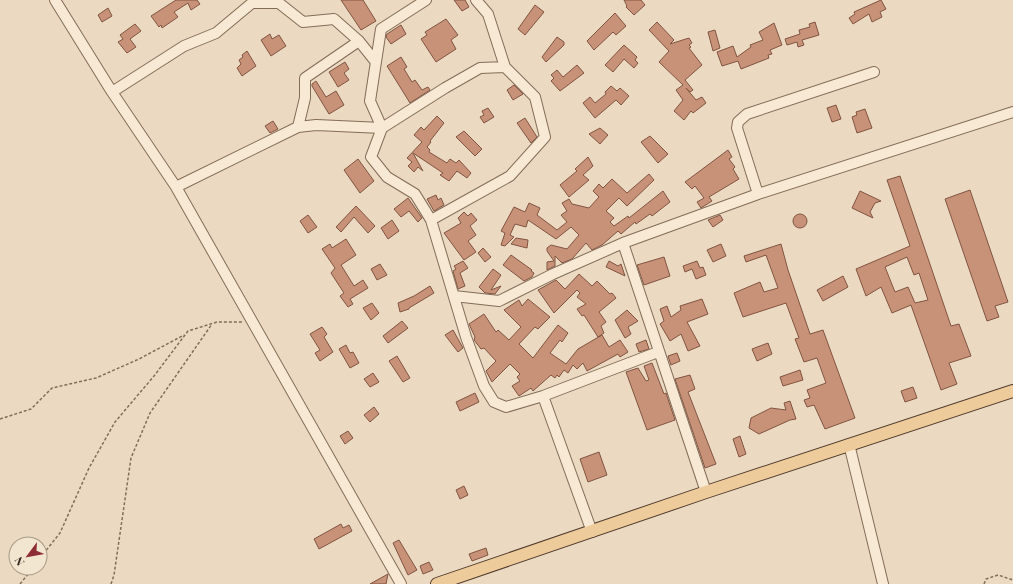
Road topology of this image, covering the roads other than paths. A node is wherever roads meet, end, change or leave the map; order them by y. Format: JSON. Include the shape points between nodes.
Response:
{"nodes":[{"id":1,"x":55,"y":0,"type":"edge"},
{"id":2,"x":426,"y":0,"type":"edge"},
{"id":3,"x":476,"y":0,"type":"edge"},
{"id":4,"x":254,"y":1,"type":"edge"},
{"id":5,"x":359,"y":41,"type":"junction"},
{"id":6,"x":375,"y":61,"type":"junction"},
{"id":7,"x":505,"y":67,"type":"junction"},
{"id":8,"x":874,"y":72,"type":"dead end"},
{"id":9,"x":112,"y":92,"type":"junction"},
{"id":10,"x":1013,"y":112,"type":"edge"},
{"id":11,"x":298,"y":127,"type":"junction"},
{"id":12,"x":382,"y":128,"type":"junction"},
{"id":13,"x":176,"y":186,"type":"junction"},
{"id":14,"x":758,"y":194,"type":"junction"},
{"id":15,"x":431,"y":220,"type":"junction"},
{"id":16,"x":623,"y":243,"type":"junction"},
{"id":17,"x":454,"y":296,"type":"junction"},
{"id":18,"x":658,"y":352,"type":"junction"},
{"id":19,"x":1013,"y":391,"type":"edge"},
{"id":20,"x":543,"y":396,"type":"junction"},
{"id":21,"x":849,"y":444,"type":"junction"},
{"id":22,"x":706,"y":492,"type":"junction"},
{"id":23,"x":592,"y":532,"type":"junction"},
{"id":24,"x":401,"y":584,"type":"edge"},
{"id":25,"x":437,"y":584,"type":"edge"},
{"id":26,"x":883,"y":584,"type":"edge"}],
"edges":[{"from":1,"to":9,"type":"street"},
{"from":2,"to":6,"type":"street","via":[[381,29]]},
{"from":3,"to":7,"type":"street","via":[[488,14]]},
{"from":4,"to":5,"type":"street","via":[[279,3],[303,22],[334,19]]},
{"from":4,"to":9,"type":"street","via":[[216,33],[184,46]]},
{"from":5,"to":6,"type":"street"},
{"from":5,"to":11,"type":"street","via":[[305,78],[305,98]]},
{"from":6,"to":12,"type":"street","via":[[370,101]]},
{"from":7,"to":12,"type":"street","via":[[480,68]]},
{"from":7,"to":15,"type":"street","via":[[535,97],[545,137],[510,176]]},
{"from":8,"to":14,"type":"street","via":[[747,114],[738,122],[737,128]]},
{"from":9,"to":13,"type":"street"},
{"from":10,"to":14,"type":"street"},
{"from":11,"to":12,"type":"street","via":[[316,125]]},
{"from":11,"to":13,"type":"street"},
{"from":12,"to":15,"type":"street","via":[[371,157],[387,177],[415,194]]},
{"from":13,"to":24,"type":"street"},
{"from":14,"to":16,"type":"street"},
{"from":15,"to":17,"type":"street"},
{"from":16,"to":17,"type":"street","via":[[499,301]]},
{"from":16,"to":18,"type":"street"},
{"from":17,"to":20,"type":"street","via":[[484,386],[494,402],[506,407]]},
{"from":18,"to":20,"type":"street"},
{"from":18,"to":22,"type":"street"},
{"from":19,"to":21,"type":"main road"},
{"from":20,"to":23,"type":"street"},
{"from":21,"to":22,"type":"main road"},
{"from":21,"to":26,"type":"street"},
{"from":22,"to":23,"type":"main road"},
{"from":23,"to":25,"type":"main road"}]}
